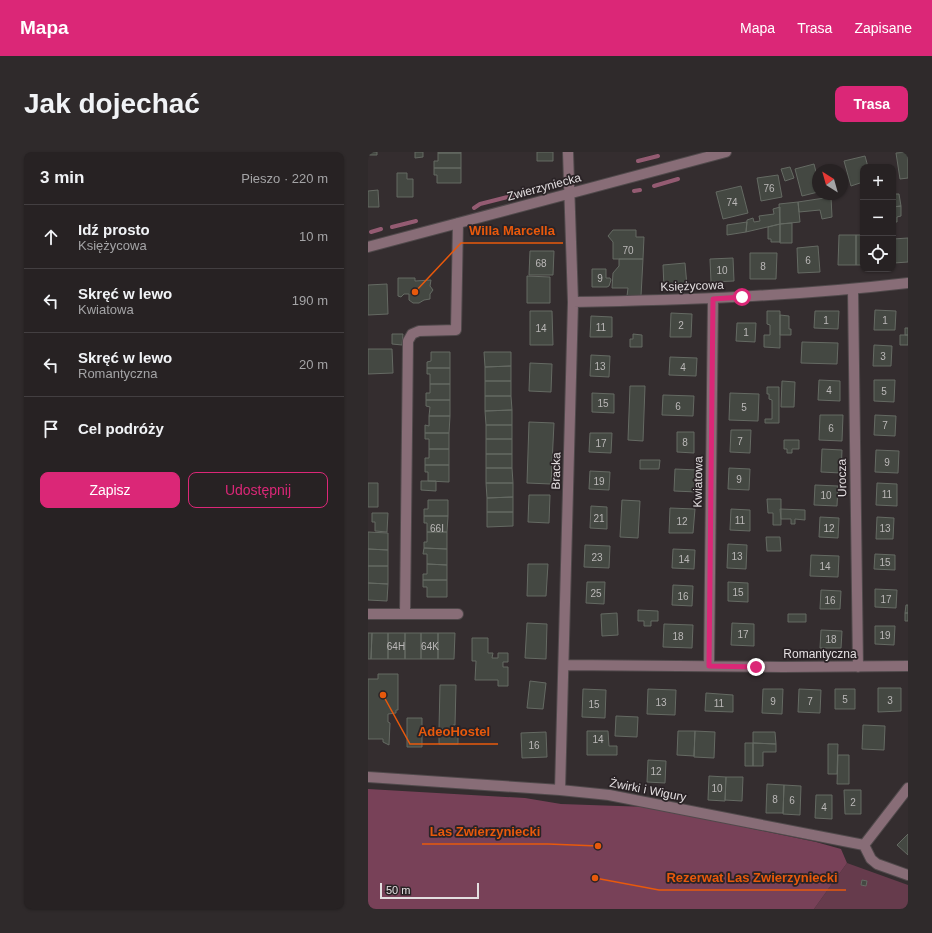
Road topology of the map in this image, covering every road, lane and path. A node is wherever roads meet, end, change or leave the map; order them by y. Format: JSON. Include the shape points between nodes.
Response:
{"nodes":[{"id":1,"x":568,"y":152,"type":"edge"},
{"id":2,"x":726,"y":152,"type":"edge"},
{"id":3,"x":570,"y":194,"type":"junction"},
{"id":4,"x":458,"y":223,"type":"junction"},
{"id":5,"x":368,"y":248,"type":"edge"},
{"id":6,"x":908,"y":283,"type":"edge"},
{"id":7,"x":853,"y":290,"type":"junction"},
{"id":8,"x":713,"y":299,"type":"junction"},
{"id":9,"x":573,"y":302,"type":"junction"},
{"id":10,"x":368,"y":614,"type":"edge"},
{"id":11,"x":405,"y":614,"type":"junction"},
{"id":12,"x":458,"y":614,"type":"dead end"},
{"id":13,"x":564,"y":665,"type":"junction"},
{"id":14,"x":709,"y":666,"type":"junction"},
{"id":15,"x":908,"y":666,"type":"edge"},
{"id":16,"x":858,"y":667,"type":"junction"},
{"id":17,"x":368,"y":777,"type":"edge"},
{"id":18,"x":908,"y":788,"type":"edge"},
{"id":19,"x":560,"y":790,"type":"junction"},
{"id":20,"x":864,"y":845,"type":"junction"},
{"id":21,"x":908,"y":875,"type":"edge"}],
"edges":[{"from":1,"to":3,"type":"street","name":"Bracka"},
{"from":2,"to":3,"type":"street","name":"Zwierzyniecka"},
{"from":3,"to":4,"type":"street","name":"Zwierzyniecka"},
{"from":3,"to":9,"type":"street","name":"Bracka"},
{"from":4,"to":5,"type":"street","name":"Zwierzyniecka"},
{"from":4,"to":11,"type":"street","via":[[456,330],[419,331],[412,334],[408,341]]},
{"from":6,"to":7,"type":"street","name":"Księżycowa"},
{"from":7,"to":8,"type":"street","name":"Księżycowa"},
{"from":7,"to":16,"type":"street","name":"Urocza"},
{"from":8,"to":9,"type":"street","name":"Księżycowa"},
{"from":8,"to":14,"type":"street","name":"Kwiatowa"},
{"from":9,"to":13,"type":"street","name":"Bracka"},
{"from":10,"to":11,"type":"street"},
{"from":11,"to":12,"type":"street"},
{"from":13,"to":14,"type":"street","name":"Romantyczna"},
{"from":13,"to":19,"type":"street","name":"Bracka"},
{"from":14,"to":16,"type":"street","name":"Romantyczna"},
{"from":15,"to":16,"type":"street","name":"Romantyczna"},
{"from":17,"to":19,"type":"street","name":"Żwirki i Wigury"},
{"from":18,"to":20,"type":"street"},
{"from":19,"to":20,"type":"street","name":"Żwirki i Wigury","via":[[609,796]]},
{"from":20,"to":21,"type":"street","via":[[871,859],[878,864]]}]}
